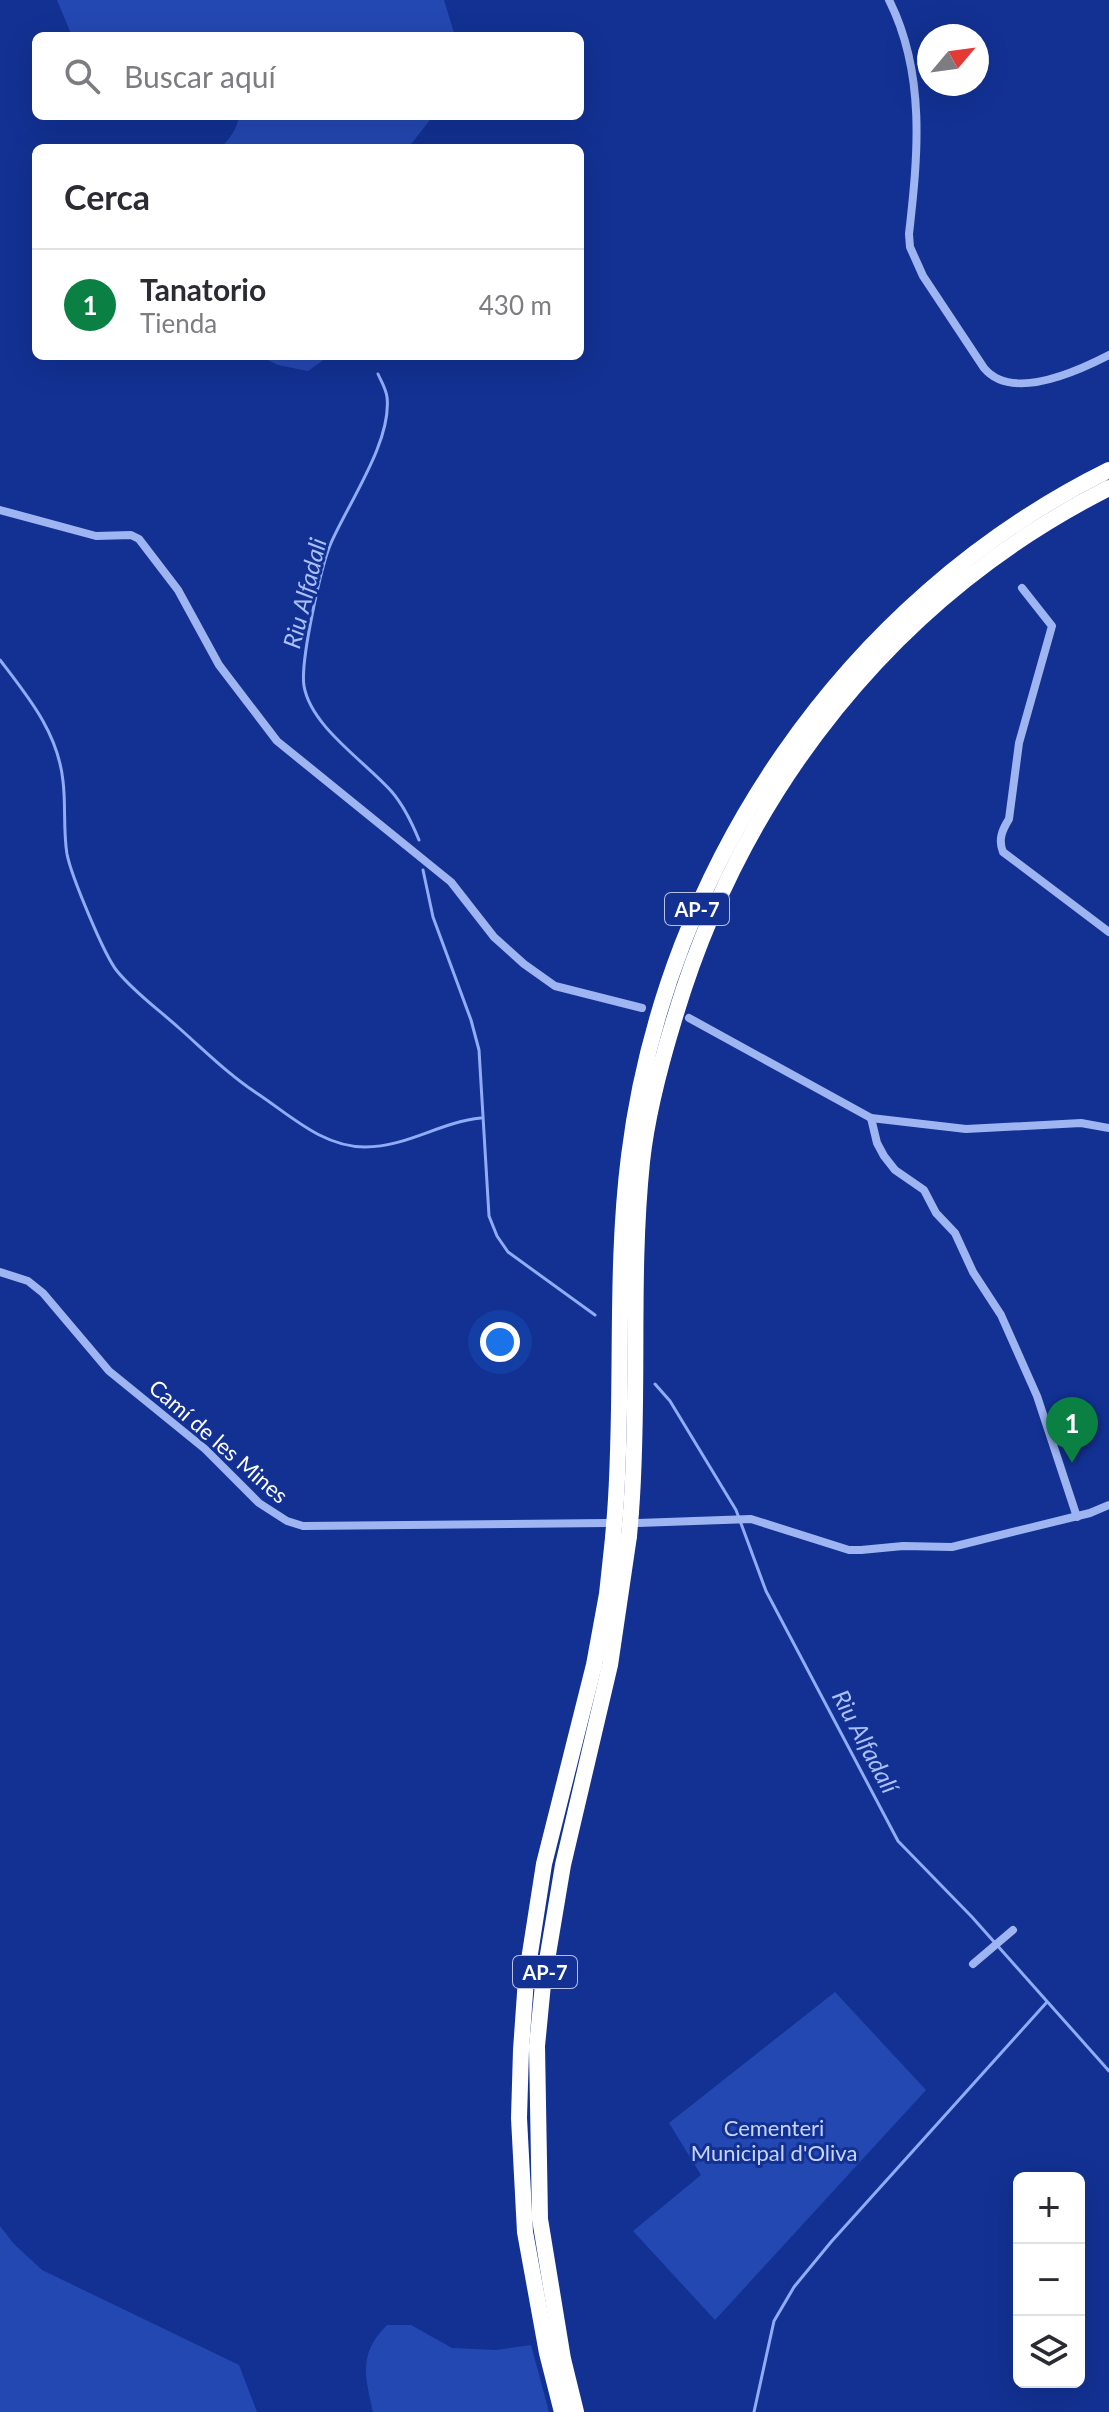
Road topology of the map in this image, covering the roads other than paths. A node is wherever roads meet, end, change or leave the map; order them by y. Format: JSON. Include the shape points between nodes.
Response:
{"nodes":[{"id":1,"x":889,"y":0,"type":"edge"},
{"id":2,"x":1109,"y":355,"type":"edge"},
{"id":3,"x":1109,"y":470,"type":"edge"},
{"id":4,"x":1109,"y":488,"type":"edge"},
{"id":5,"x":0,"y":510,"type":"edge"},
{"id":6,"x":1022,"y":588,"type":"dead end"},
{"id":7,"x":1109,"y":932,"type":"edge"},
{"id":8,"x":642,"y":1008,"type":"dead end"},
{"id":9,"x":689,"y":1018,"type":"dead end"},
{"id":10,"x":871,"y":1118,"type":"junction"},
{"id":11,"x":1109,"y":1128,"type":"edge"},
{"id":12,"x":0,"y":1272,"type":"edge"},
{"id":13,"x":1109,"y":1505,"type":"edge"},
{"id":14,"x":1077,"y":1517,"type":"junction"},
{"id":15,"x":622,"y":1524,"type":"junction"},
{"id":16,"x":1010,"y":1932,"type":"dead end"},
{"id":17,"x":973,"y":1964,"type":"dead end"},
{"id":18,"x":562,"y":2412,"type":"edge"},
{"id":19,"x":576,"y":2412,"type":"edge"}],
"edges":[{"from":1,"to":2,"type":"street","via":[[905,35],[913,76],[917,156],[909,234],[923,276],[996,379],[1050,379]]},
{"from":3,"to":15,"type":"highway","number":"AP-7","via":[[1004,530],[894,624],[794,736],[717,865],[676,963],[633,1126],[622,1236]]},
{"from":4,"to":15,"type":"highway","number":"AP-7","via":[[1003,550],[920,619],[837,705],[741,849],[690,967],[647,1129],[638,1237],[636,1449]]},
{"from":5,"to":8,"type":"street","via":[[96,536],[139,539],[178,590],[246,704],[284,748],[451,882],[494,937],[543,978],[555,986]]},
{"from":6,"to":7,"type":"street","via":[[1052,626],[1019,743],[1009,819],[1000,845]]},
{"from":9,"to":10,"type":"street"},
{"from":10,"to":11,"type":"street","via":[[966,1129],[1081,1123]]},
{"from":10,"to":14,"type":"street","via":[[884,1156],[924,1190],[1001,1315],[1037,1396]]},
{"from":12,"to":15,"type":"street","name":"Camí de les Mines","via":[[28,1281],[43,1293],[109,1371],[205,1449],[259,1503],[287,1521],[303,1526]]},
{"from":13,"to":14,"type":"street"},
{"from":14,"to":15,"type":"street","name":"Camí de les Mines","via":[[952,1547],[861,1550],[751,1519]]},
{"from":15,"to":18,"type":"highway","number":"AP-7","via":[[594,1665],[544,1864],[521,2050],[525,2232]]},
{"from":15,"to":19,"type":"highway","number":"AP-7","via":[[610,1665],[563,1865],[537,2046],[540,2219]]},
{"from":16,"to":17,"type":"street"}]}
